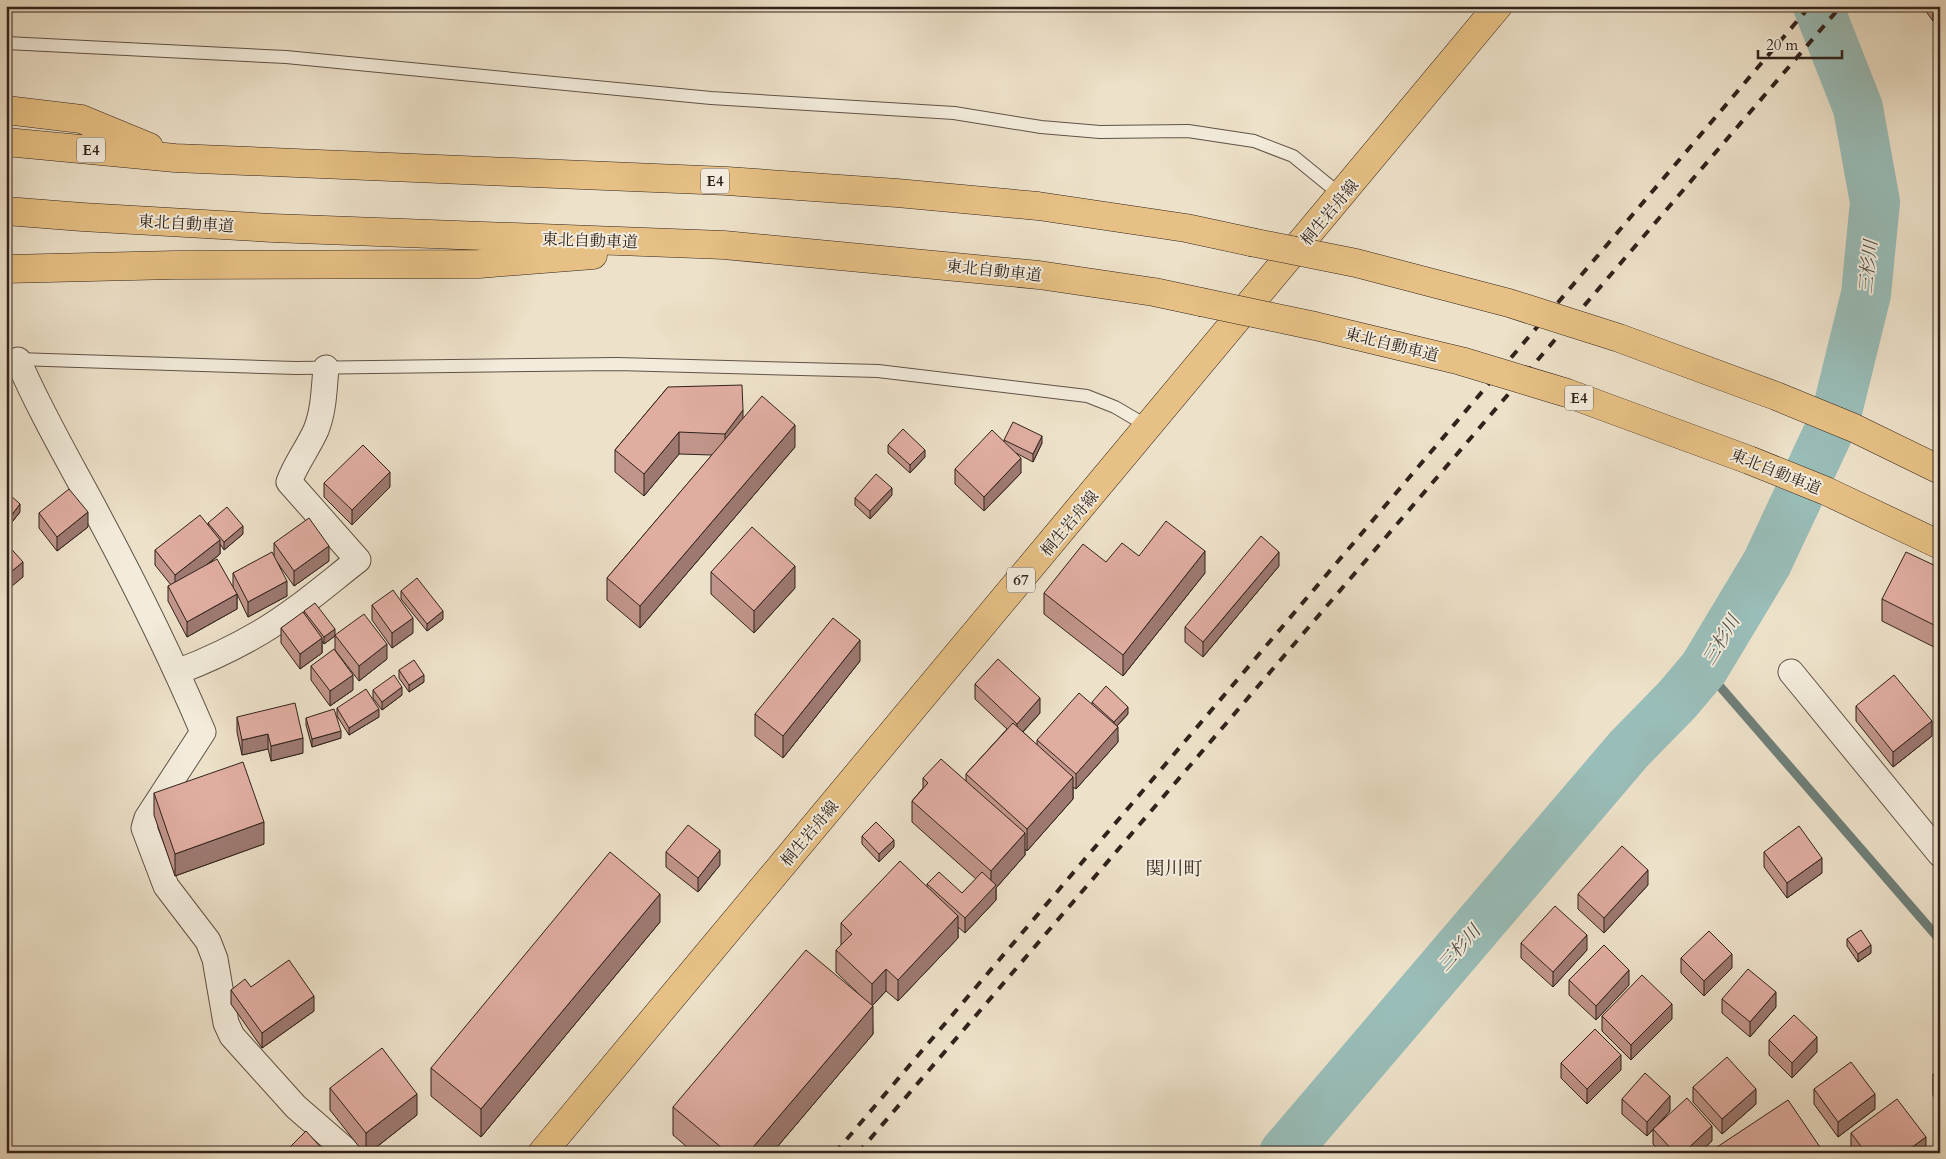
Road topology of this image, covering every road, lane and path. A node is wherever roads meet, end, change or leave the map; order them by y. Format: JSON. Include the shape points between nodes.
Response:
{"nodes":[{"id":1,"x":1498,"y":6,"type":"edge"},
{"id":2,"x":6,"y":43,"type":"edge"},
{"id":3,"x":6,"y":110,"type":"edge"},
{"id":4,"x":6,"y":142,"type":"edge"},
{"id":5,"x":175,"y":158,"type":"junction"},
{"id":6,"x":1342,"y":196,"type":"junction"},
{"id":7,"x":6,"y":211,"type":"edge"},
{"id":8,"x":724,"y":245,"type":"junction"},
{"id":9,"x":6,"y":269,"type":"edge"},
{"id":10,"x":12,"y":359,"type":"edge"},
{"id":11,"x":326,"y":368,"type":"junction"},
{"id":12,"x":1149,"y":427,"type":"junction"},
{"id":13,"x":1940,"y":470,"type":"edge"},
{"id":14,"x":1940,"y":545,"type":"edge"},
{"id":15,"x":177,"y":672,"type":"junction"},
{"id":16,"x":1791,"y":672,"type":"dead end"},
{"id":17,"x":1940,"y":854,"type":"edge"},
{"id":18,"x":349,"y":1153,"type":"edge"},
{"id":19,"x":542,"y":1153,"type":"edge"}],
"edges":[{"from":1,"to":6,"type":"main road","name":"桐生岩舟線","number":"67"},
{"from":2,"to":6,"type":"lane","via":[[286,57],[711,98],[954,113],[1041,127],[1100,132],[1188,131],[1254,141],[1293,156]]},
{"from":3,"to":5,"type":"main road","via":[[81,119]]},
{"from":4,"to":5,"type":"main road","number":"E4"},
{"from":5,"to":13,"type":"main road","number":"E4","bridge":true,"via":[[727,181],[1048,207],[1186,228],[1356,263],[1509,303],[1619,338],[1854,428]]},
{"from":6,"to":12,"type":"main road","name":"桐生岩舟線","number":"67"},
{"from":7,"to":8,"type":"main road","name":"東北自動車道","number":"E4","via":[[272,228]]},
{"from":8,"to":9,"type":"main road","via":[[479,264]]},
{"from":8,"to":14,"type":"main road","name":"東北自動車道","number":"E4","bridge":true,"via":[[1039,275],[1154,292],[1461,361],[1567,393],[1749,460],[1826,491]]},
{"from":10,"to":11,"type":"lane"},
{"from":10,"to":15,"type":"street","via":[[101,521]]},
{"from":11,"to":12,"type":"lane","via":[[617,364],[878,371],[1087,396],[1115,407]]},
{"from":11,"to":15,"type":"street","via":[[316,430],[289,482],[358,560],[262,631],[212,658]]},
{"from":12,"to":19,"type":"main road","name":"桐生岩舟線","number":"67"},
{"from":15,"to":18,"type":"street","via":[[203,732],[147,818],[144,828],[166,886],[208,941],[215,959],[226,1023],[232,1036],[296,1107]]},
{"from":16,"to":17,"type":"street"}]}
